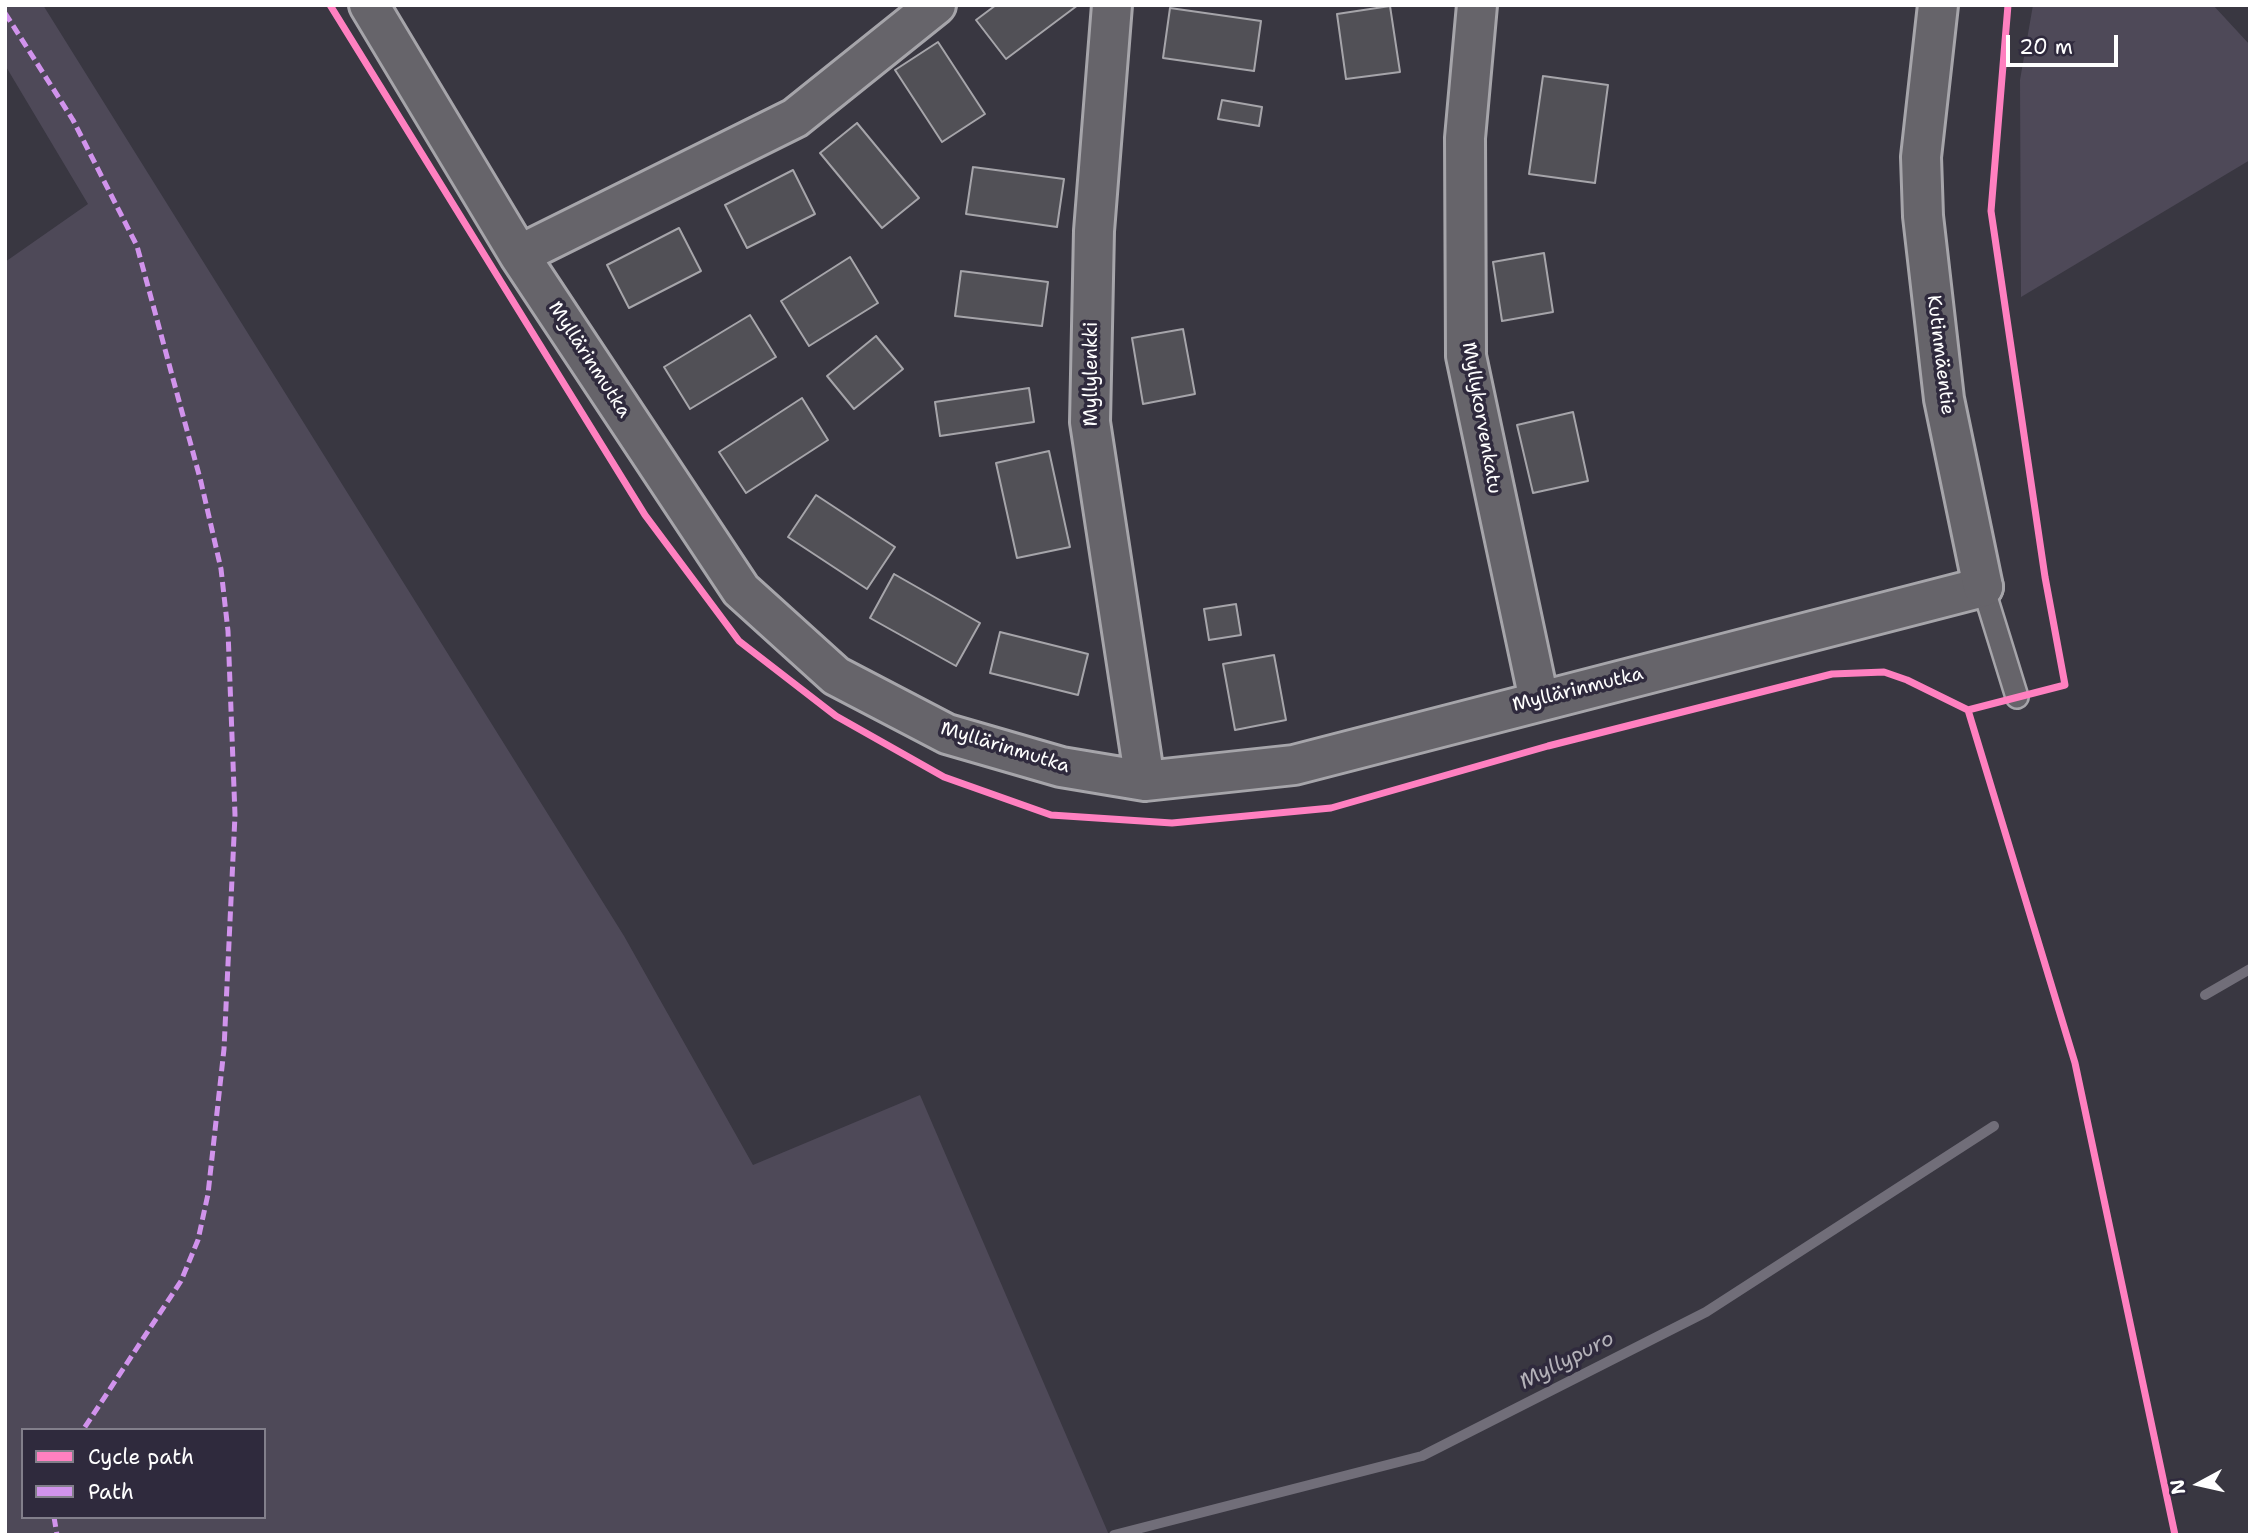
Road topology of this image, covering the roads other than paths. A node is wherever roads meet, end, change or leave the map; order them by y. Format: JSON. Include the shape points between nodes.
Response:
{"nodes":[{"id":1,"x":369,"y":5,"type":"edge"},
{"id":2,"x":936,"y":5,"type":"edge"},
{"id":3,"x":1112,"y":5,"type":"edge"},
{"id":4,"x":1477,"y":5,"type":"edge"},
{"id":5,"x":1938,"y":5,"type":"edge"},
{"id":6,"x":519,"y":255,"type":"junction"},
{"id":7,"x":1983,"y":587,"type":"junction"},
{"id":8,"x":2017,"y":698,"type":"dead end"},
{"id":9,"x":1539,"y":700,"type":"junction"},
{"id":10,"x":1145,"y":781,"type":"junction"}],
"edges":[{"from":1,"to":6,"type":"street","name":"Myllärinmutka"},
{"from":2,"to":6,"type":"street","via":[[795,118]]},
{"from":3,"to":10,"type":"street","name":"Myllylenkki","via":[[1094,232],[1090,422]]},
{"from":4,"to":9,"type":"street","name":"Myllykorvenkatu","via":[[1465,138],[1466,356]]},
{"from":5,"to":7,"type":"street","name":"Kutinmäentie","via":[[1921,157],[1923,216],[1944,399]]},
{"from":6,"to":10,"type":"street","name":"Myllärinmutka","via":[[741,590],[836,676],[947,734],[1061,767]]},
{"from":7,"to":8,"type":"lane","name":"Kutinmäentie"},
{"from":7,"to":9,"type":"street","name":"Myllärinmutka"},
{"from":9,"to":10,"type":"street","name":"Myllärinmutka","via":[[1294,765]]}]}
